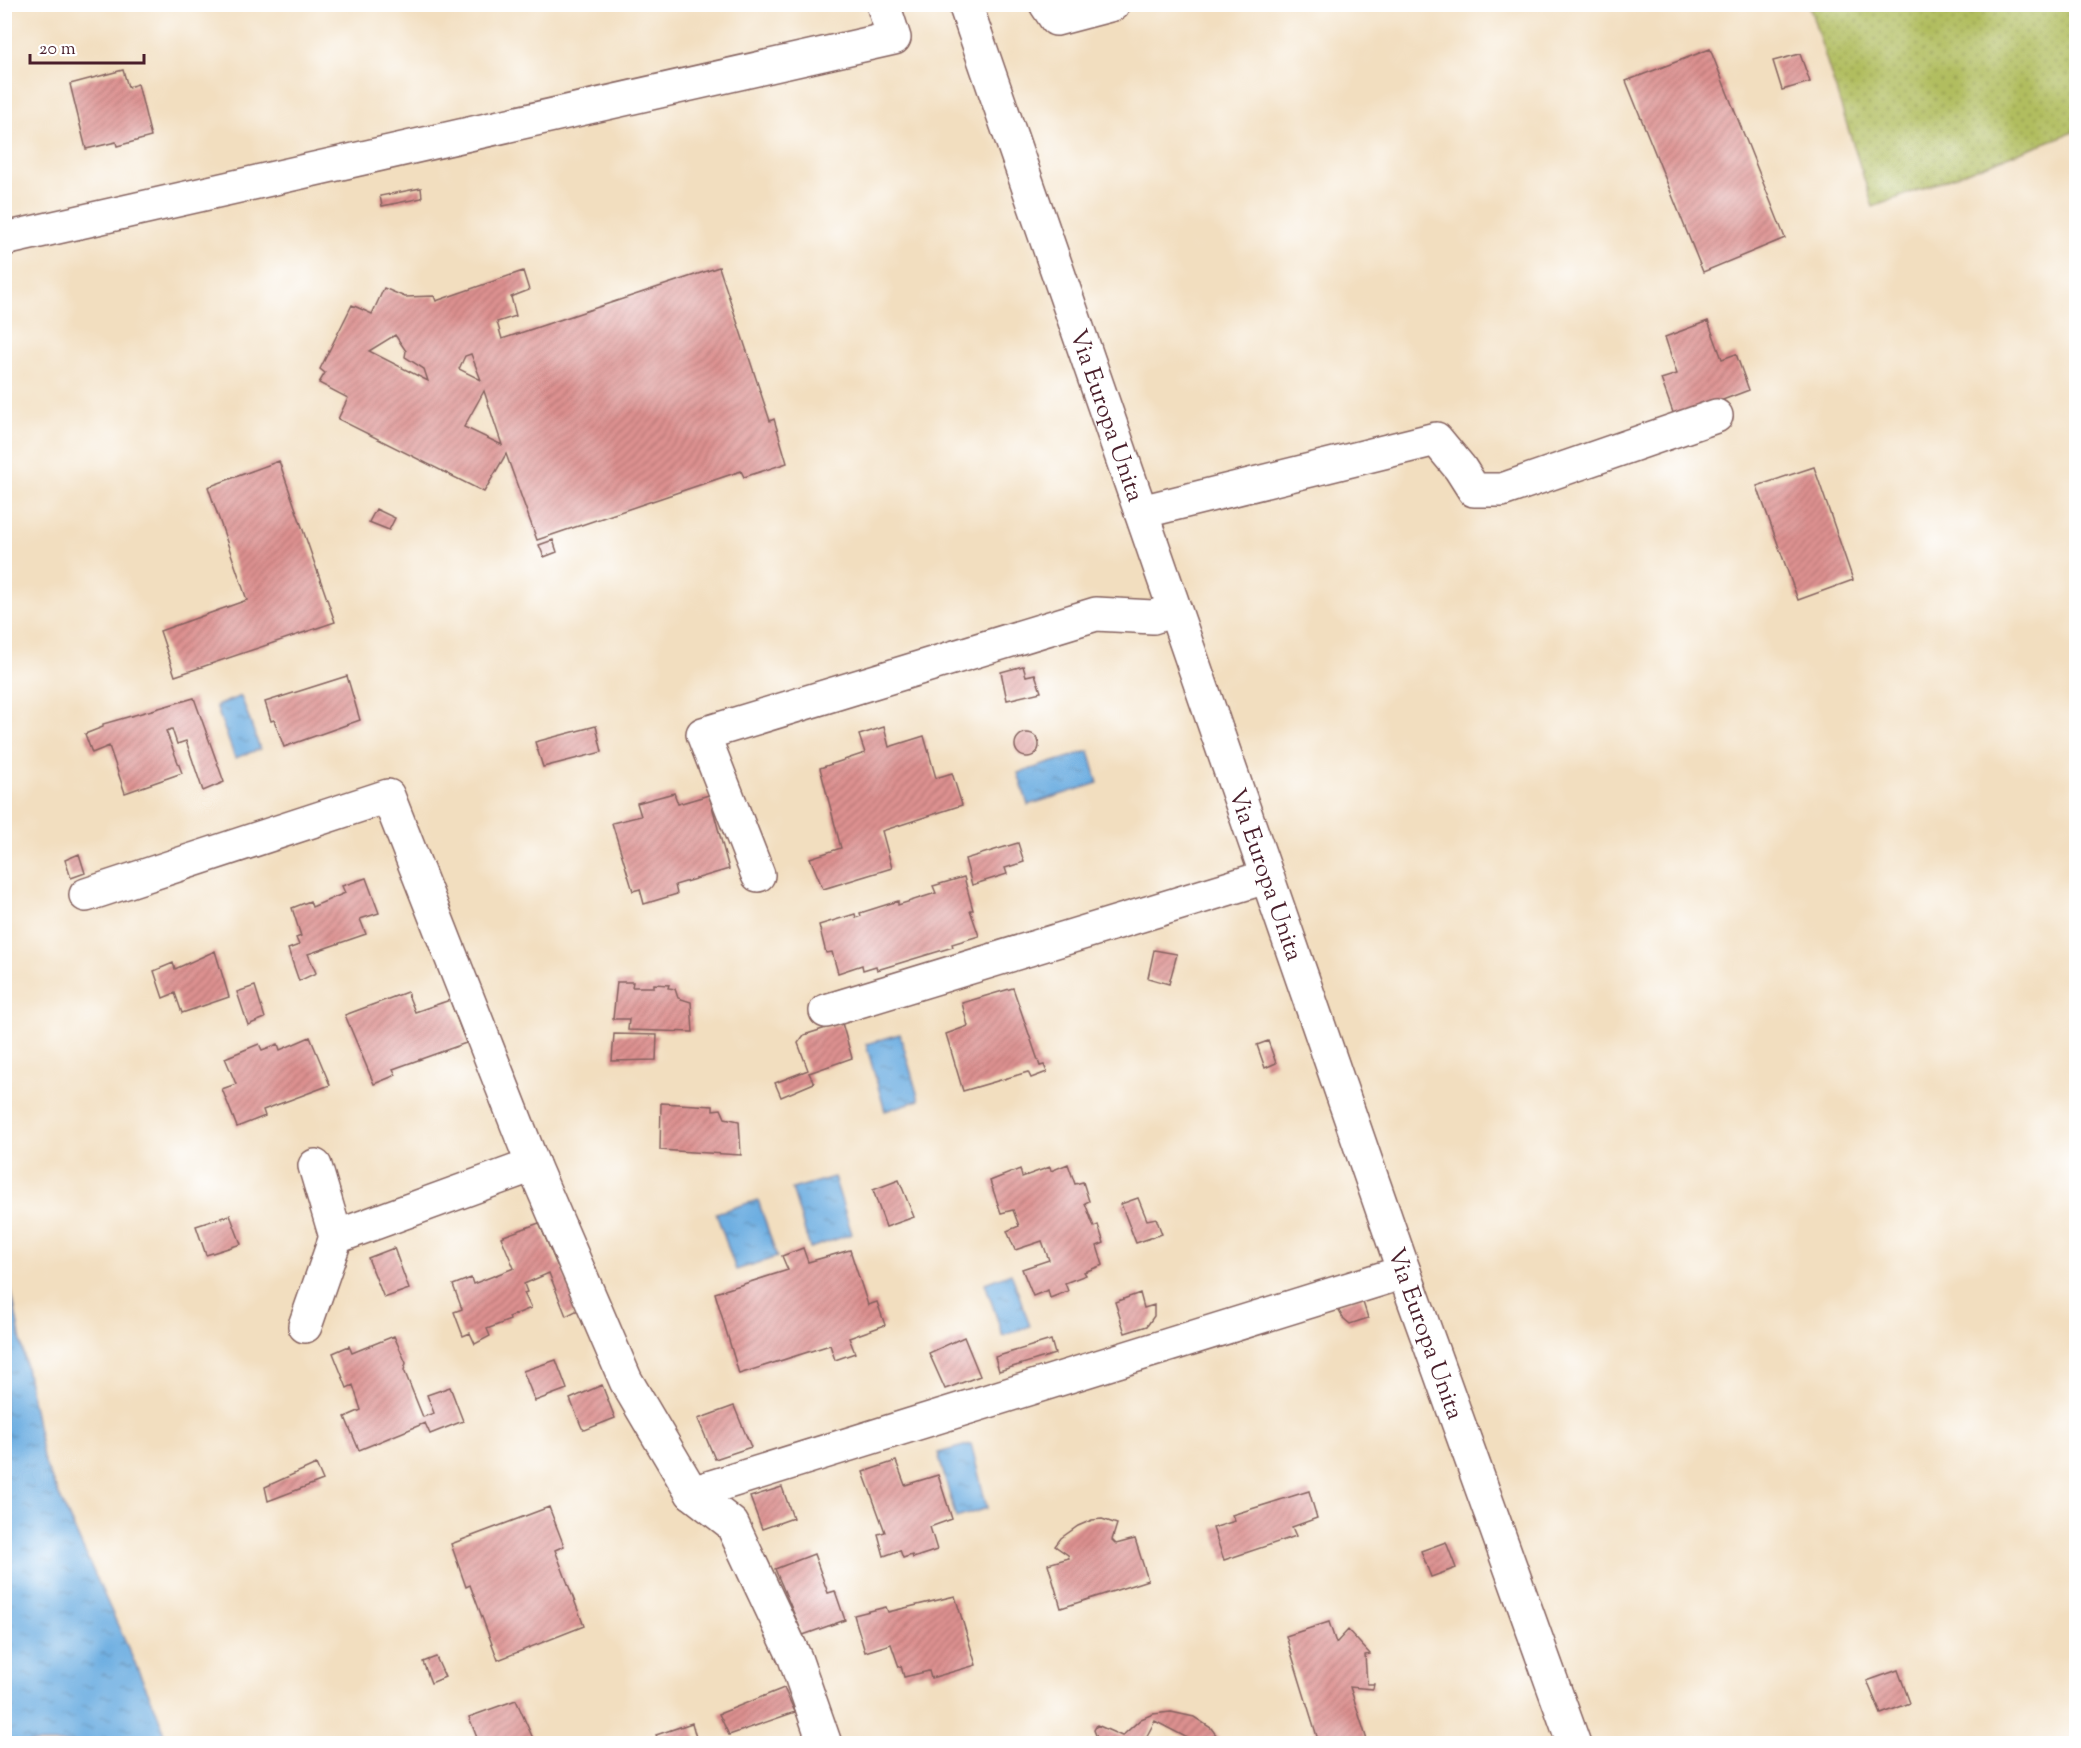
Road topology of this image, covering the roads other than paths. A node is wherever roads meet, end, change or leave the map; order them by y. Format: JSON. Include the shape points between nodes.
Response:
{"nodes":[{"id":1,"x":883,"y":4,"type":"edge"},
{"id":2,"x":964,"y":4,"type":"edge"},
{"id":3,"x":1046,"y":4,"type":"edge"},
{"id":4,"x":1113,"y":4,"type":"edge"},
{"id":5,"x":9,"y":238,"type":"dead end"},
{"id":6,"x":1716,"y":416,"type":"dead end"},
{"id":7,"x":1141,"y":512,"type":"junction"},
{"id":8,"x":1174,"y":610,"type":"junction"},
{"id":9,"x":758,"y":875,"type":"dead end"},
{"id":10,"x":1266,"y":877,"type":"junction"},
{"id":11,"x":86,"y":895,"type":"dead end"},
{"id":12,"x":826,"y":1011,"type":"dead end"},
{"id":13,"x":533,"y":1165,"type":"junction"},
{"id":14,"x":315,"y":1166,"type":"dead end"},
{"id":15,"x":336,"y":1237,"type":"junction"},
{"id":16,"x":1404,"y":1272,"type":"junction"},
{"id":17,"x":305,"y":1326,"type":"dead end"},
{"id":18,"x":692,"y":1493,"type":"junction"},
{"id":19,"x":825,"y":1743,"type":"edge"},
{"id":20,"x":1574,"y":1743,"type":"edge"}],
"edges":[{"from":1,"to":5,"type":"street","via":[[894,38]]},
{"from":2,"to":7,"type":"street","name":"Via Europa Unita"},
{"from":3,"to":4,"type":"street","via":[[1056,19]]},
{"from":6,"to":7,"type":"street","via":[[1502,490],[1474,490],[1436,439]]},
{"from":7,"to":8,"type":"street","name":"Via Europa Unita"},
{"from":8,"to":9,"type":"street","via":[[1153,617],[1096,614],[703,734]]},
{"from":8,"to":10,"type":"street","name":"Via Europa Unita"},
{"from":10,"to":12,"type":"street"},
{"from":10,"to":16,"type":"street","name":"Via Europa Unita"},
{"from":11,"to":13,"type":"street","via":[[388,796]]},
{"from":13,"to":15,"type":"street"},
{"from":13,"to":18,"type":"street","via":[[626,1381]]},
{"from":14,"to":15,"type":"street"},
{"from":15,"to":17,"type":"street"},
{"from":16,"to":18,"type":"street"},
{"from":16,"to":20,"type":"street","name":"Via Europa Unita"},
{"from":18,"to":19,"type":"street","via":[[732,1524],[795,1658]]}]}
